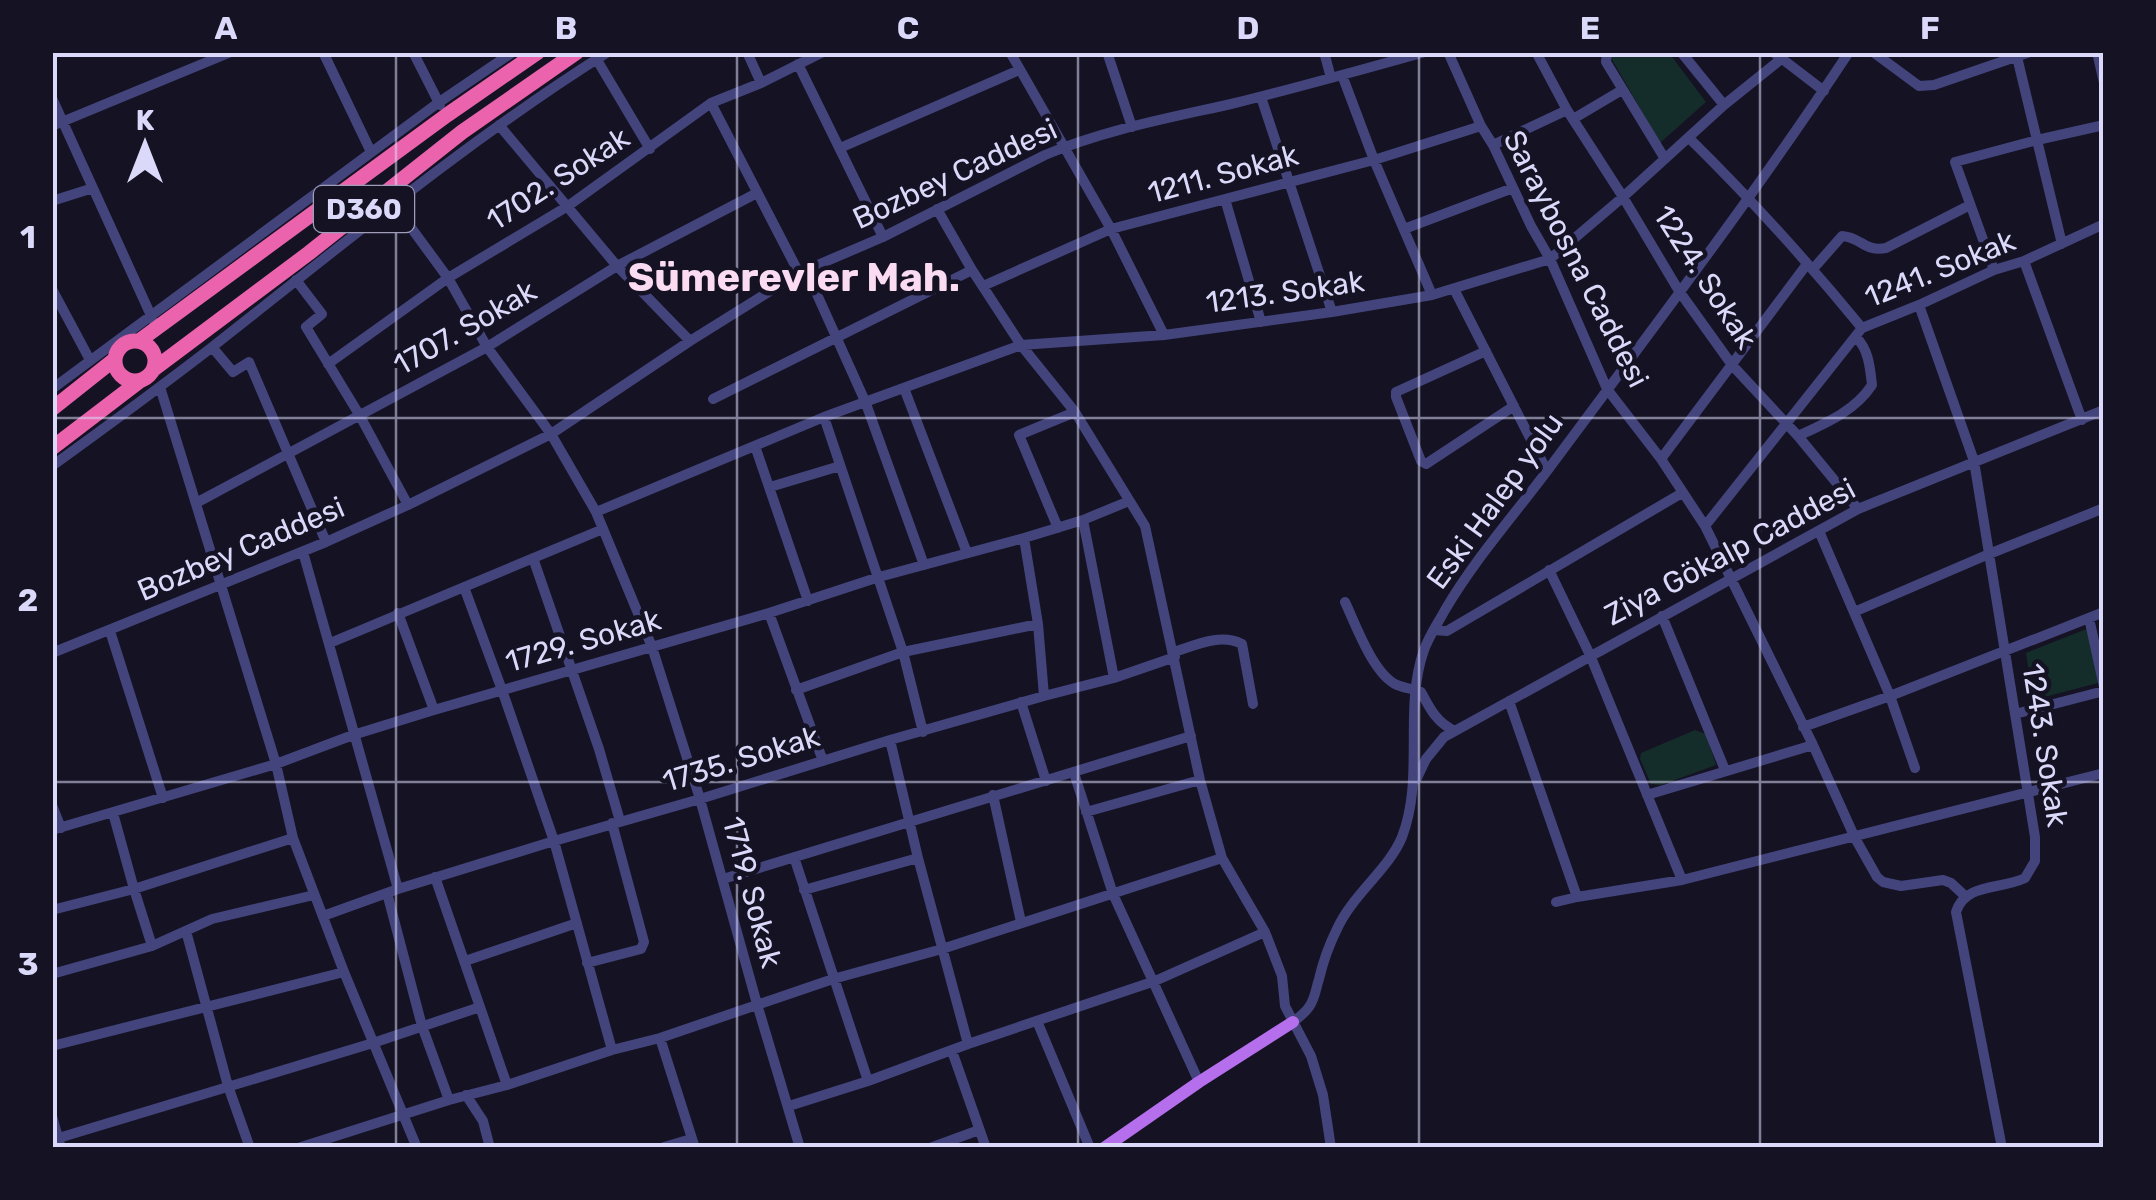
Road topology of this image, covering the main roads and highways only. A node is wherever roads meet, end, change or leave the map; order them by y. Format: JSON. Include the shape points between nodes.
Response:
{"nodes":[{"id":1,"x":538,"y":52,"type":"edge"},
{"id":2,"x":577,"y":52,"type":"edge"},
{"id":3,"x":139,"y":341,"type":"junction"},
{"id":4,"x":115,"y":359,"type":"junction"},
{"id":5,"x":154,"y":369,"type":"junction"},
{"id":6,"x":140,"y":380,"type":"junction"},
{"id":7,"x":52,"y":408,"type":"edge"},
{"id":8,"x":52,"y":448,"type":"edge"},
{"id":9,"x":1292,"y":1022,"type":"road end"},
{"id":10,"x":1104,"y":1148,"type":"edge"}],
"edges":[{"from":1,"to":3,"type":"highway","number":"D360","via":[[443,109],[154,321]]},
{"from":2,"to":5,"type":"highway","number":"D360"},
{"from":3,"to":4,"type":"highway","via":[[123,345]]},
{"from":3,"to":5,"type":"highway","via":[[152,349]]},
{"from":4,"to":6,"type":"highway","via":[[122,376]]},
{"from":4,"to":7,"type":"highway"},
{"from":5,"to":6,"type":"highway"},
{"from":6,"to":8,"type":"highway"},
{"from":9,"to":10,"type":"main road"}]}
